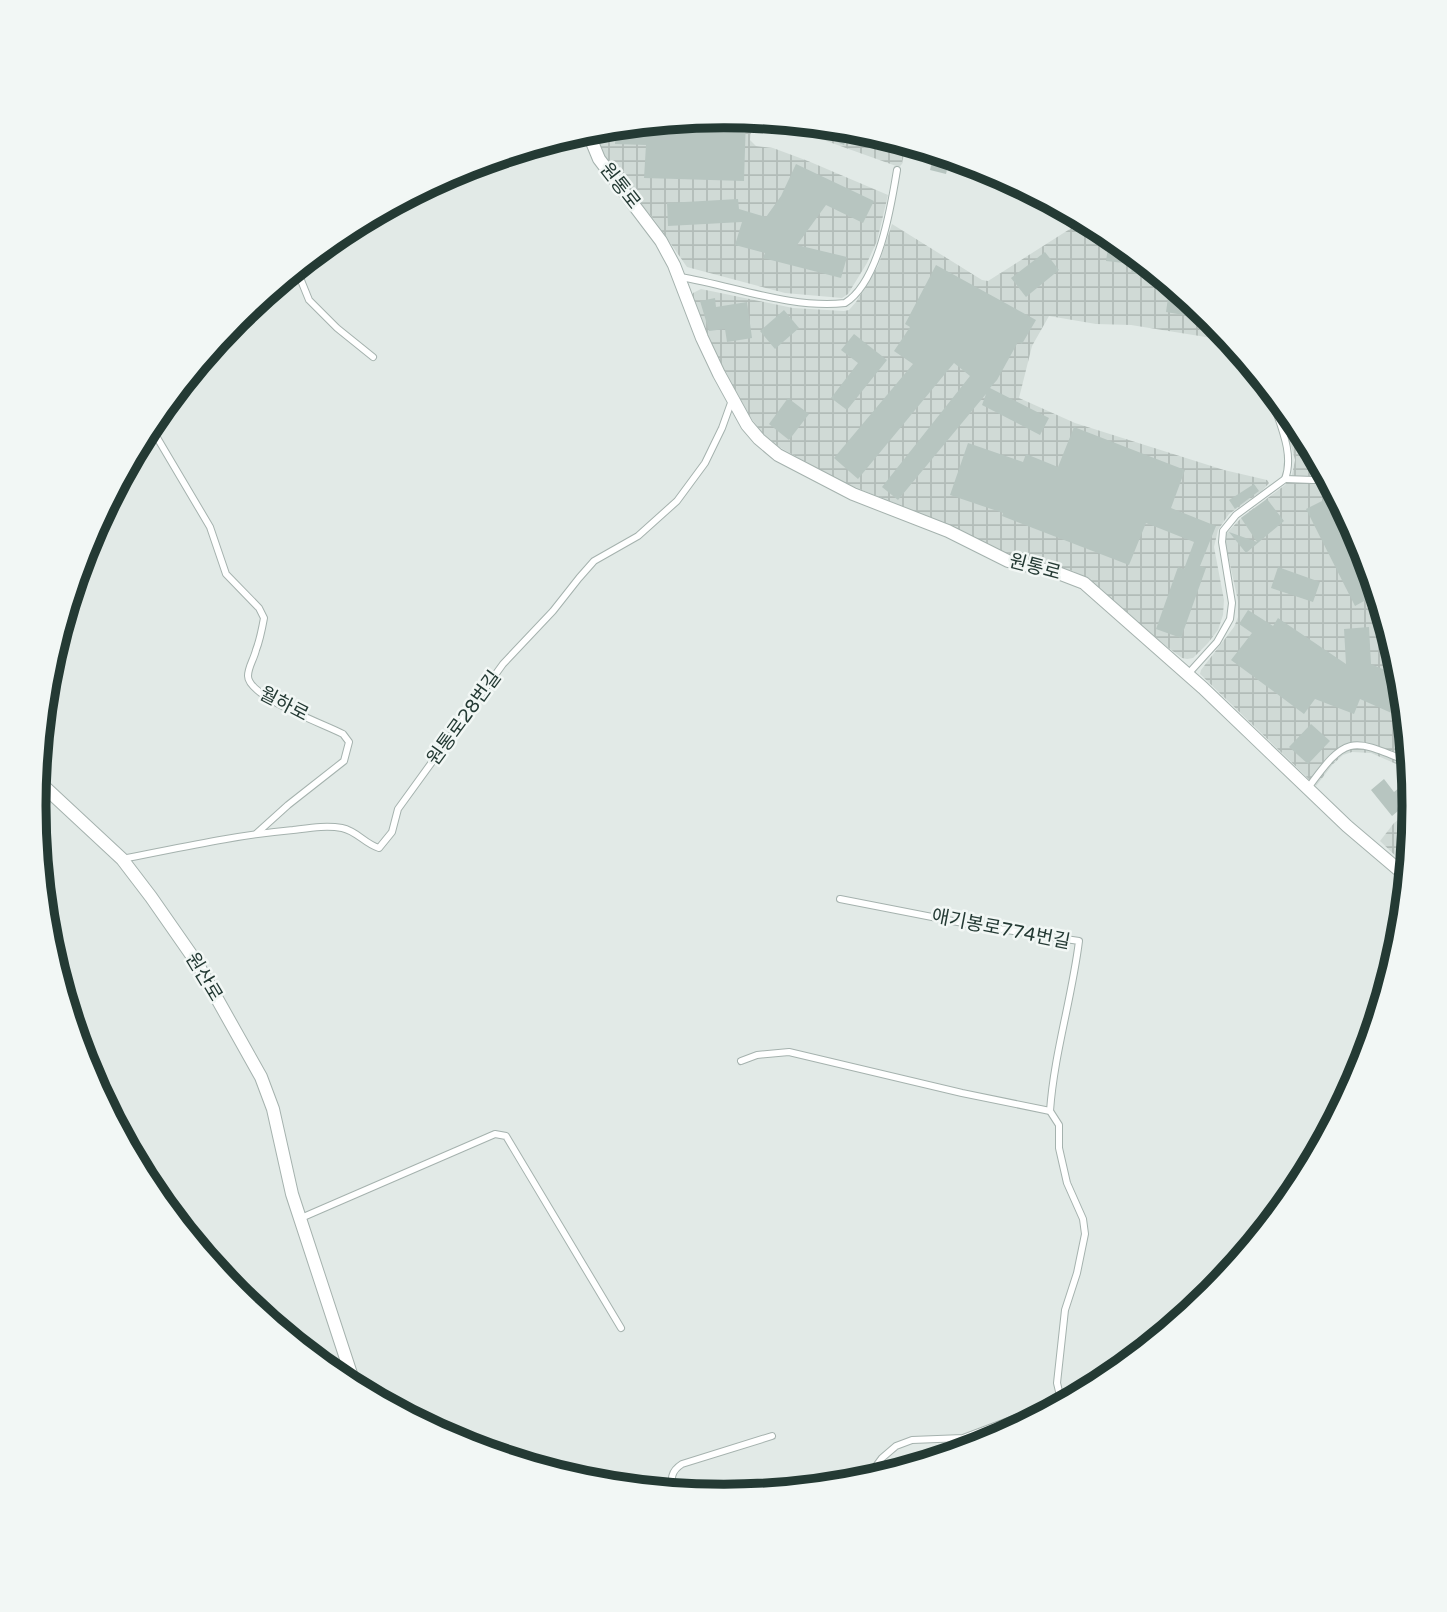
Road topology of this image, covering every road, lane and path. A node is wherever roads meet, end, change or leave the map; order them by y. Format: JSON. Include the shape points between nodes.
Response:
{"nodes":[{"id":1,"x":592,"y":141,"type":"edge"},
{"id":2,"x":897,"y":170,"type":"dead end"},
{"id":3,"x":300,"y":277,"type":"edge"},
{"id":4,"x":678,"y":277,"type":"junction"},
{"id":5,"x":373,"y":357,"type":"dead end"},
{"id":6,"x":732,"y":400,"type":"junction"},
{"id":7,"x":1277,"y":415,"type":"edge"},
{"id":8,"x":156,"y":436,"type":"edge"},
{"id":9,"x":1285,"y":479,"type":"junction"},
{"id":10,"x":1317,"y":479,"type":"edge"},
{"id":11,"x":1188,"y":674,"type":"junction"},
{"id":12,"x":1400,"y":758,"type":"edge"},
{"id":13,"x":1308,"y":788,"type":"junction"},
{"id":14,"x":46,"y":789,"type":"edge"},
{"id":15,"x":256,"y":834,"type":"junction"},
{"id":16,"x":122,"y":859,"type":"junction"},
{"id":17,"x":1398,"y":868,"type":"edge"},
{"id":18,"x":840,"y":899,"type":"dead end"},
{"id":19,"x":741,"y":1061,"type":"dead end"},
{"id":20,"x":1050,"y":1111,"type":"junction"},
{"id":21,"x":301,"y":1218,"type":"junction"},
{"id":22,"x":621,"y":1328,"type":"dead end"},
{"id":23,"x":351,"y":1372,"type":"edge"},
{"id":24,"x":1060,"y":1394,"type":"edge"},
{"id":25,"x":989,"y":1429,"type":"edge"},
{"id":26,"x":772,"y":1436,"type":"dead end"},
{"id":27,"x":876,"y":1466,"type":"edge"},
{"id":28,"x":671,"y":1482,"type":"edge"}],
"edges":[{"from":1,"to":4,"type":"street","name":"원통로","via":[[599,159],[661,241]]},
{"from":2,"to":4,"type":"lane","via":[[878,254],[861,286],[845,303],[785,301]]},
{"from":3,"to":5,"type":"lane","via":[[309,300]]},
{"from":4,"to":6,"type":"street","name":"원통로"},
{"from":6,"to":11,"type":"street","name":"원통로","via":[[759,439],[817,476],[1008,561],[1084,583]]},
{"from":6,"to":15,"type":"lane","name":"원통로28번길","via":[[705,463],[677,501],[638,536],[594,561],[503,664],[398,809],[392,832],[379,848],[342,828]]},
{"from":7,"to":9,"type":"lane","via":[[1288,454]]},
{"from":8,"to":15,"type":"lane","name":"월하로","via":[[210,527],[226,574],[264,618],[247,679],[251,687],[343,734],[349,742],[344,761]]},
{"from":9,"to":10,"type":"lane"},
{"from":9,"to":11,"type":"lane","via":[[1236,515],[1223,531],[1230,620]]},
{"from":11,"to":13,"type":"street","name":"원통로"},
{"from":12,"to":13,"type":"lane","via":[[1374,746],[1351,745],[1331,758]]},
{"from":13,"to":17,"type":"street","name":"원통로"},
{"from":14,"to":16,"type":"street","name":"원산로"},
{"from":15,"to":16,"type":"lane","name":"원통로28번길"},
{"from":16,"to":21,"type":"street","name":"원산로","via":[[197,963],[261,1077]]},
{"from":18,"to":20,"type":"lane","name":"애기봉로774번길","via":[[1079,941]]},
{"from":19,"to":20,"type":"lane","via":[[789,1052]]},
{"from":20,"to":24,"type":"lane","name":"애기봉로774번길","via":[[1059,1125],[1067,1183],[1085,1234],[1065,1310]]},
{"from":21,"to":22,"type":"lane","via":[[495,1134],[506,1136]]},
{"from":21,"to":23,"type":"street","name":"원산로"},
{"from":25,"to":27,"type":"lane","via":[[962,1438],[912,1440],[896,1446]]},
{"from":26,"to":28,"type":"lane","via":[[682,1464],[674,1469]]}]}
